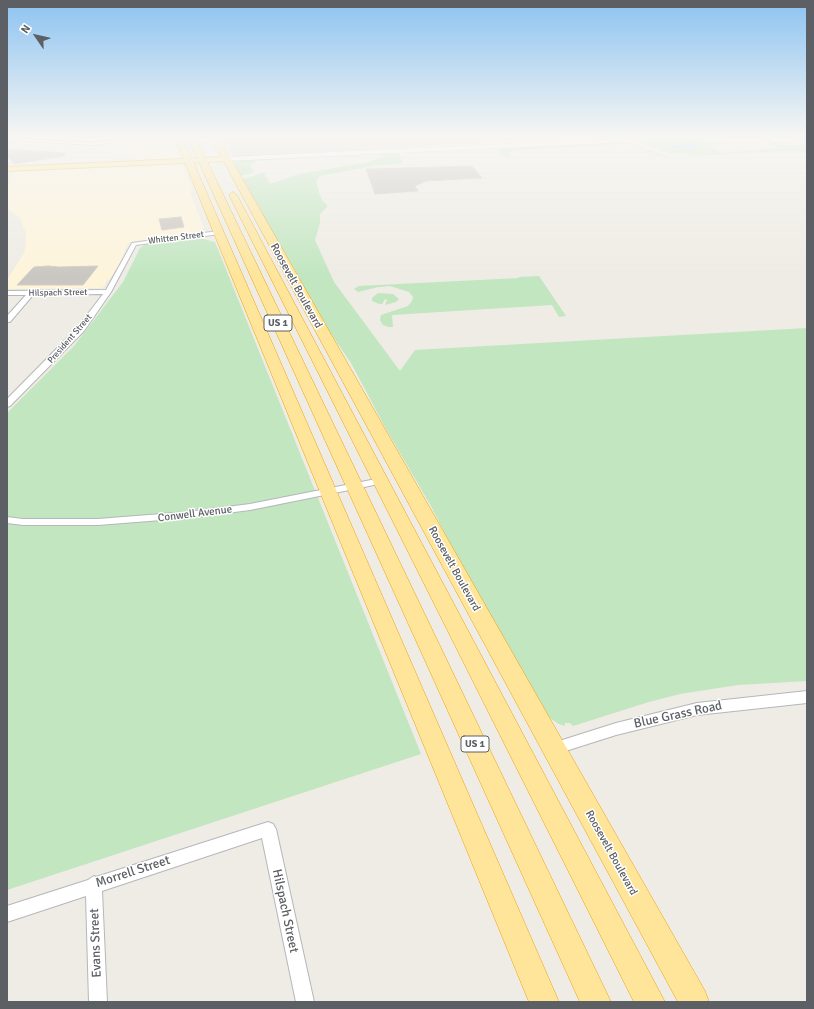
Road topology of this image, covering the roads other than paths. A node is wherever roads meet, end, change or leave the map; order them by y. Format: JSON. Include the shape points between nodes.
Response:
{"nodes":[{"id":1,"x":197,"y":183,"type":"edge"},
{"id":2,"x":212,"y":183,"type":"edge"},
{"id":3,"x":227,"y":183,"type":"edge"},
{"id":4,"x":237,"y":183,"type":"edge"},
{"id":5,"x":248,"y":199,"type":"junction"},
{"id":6,"x":246,"y":220,"type":"junction"},
{"id":7,"x":218,"y":233,"type":"junction"},
{"id":8,"x":134,"y":244,"type":"joint"},
{"id":9,"x":281,"y":288,"type":"junction"},
{"id":10,"x":108,"y":292,"type":"junction"},
{"id":11,"x":7,"y":293,"type":"edge"},
{"id":12,"x":31,"y":293,"type":"junction"},
{"id":13,"x":311,"y":313,"type":"junction"},
{"id":14,"x":7,"y":320,"type":"edge"},
{"id":15,"x":291,"y":351,"type":"junction"},
{"id":16,"x":7,"y":404,"type":"edge"},
{"id":17,"x":291,"y":405,"type":"junction"},
{"id":18,"x":381,"y":481,"type":"junction"},
{"id":19,"x":354,"y":486,"type":"junction"},
{"id":20,"x":327,"y":491,"type":"junction"},
{"id":21,"x":7,"y":520,"type":"edge"},
{"id":22,"x":807,"y":697,"type":"edge"},
{"id":23,"x":553,"y":749,"type":"junction"},
{"id":24,"x":259,"y":832,"type":"joint"},
{"id":25,"x":94,"y":884,"type":"junction"},
{"id":26,"x":7,"y":914,"type":"edge"},
{"id":27,"x":98,"y":1002,"type":"edge"},
{"id":28,"x":305,"y":1002,"type":"edge"},
{"id":29,"x":544,"y":1002,"type":"edge"},
{"id":30,"x":596,"y":1002,"type":"edge"},
{"id":31,"x":650,"y":1002,"type":"edge"},
{"id":32,"x":694,"y":1002,"type":"edge"}],
"edges":[{"from":1,"to":7,"type":"highway","number":"US 1"},
{"from":2,"to":15,"type":"highway","number":"US 1"},
{"from":3,"to":6,"type":"highway","name":"Roosevelt Boulevard","number":"US 1"},
{"from":4,"to":5,"type":"highway","name":"Roosevelt Boulevard","number":"US 1"},
{"from":5,"to":6,"type":"highway"},
{"from":5,"to":13,"type":"highway","name":"Roosevelt Boulevard","number":"US 1"},
{"from":6,"to":9,"type":"highway","name":"Roosevelt Boulevard","number":"US 1"},
{"from":7,"to":8,"type":"street","name":"Whitten Street"},
{"from":7,"to":17,"type":"highway","number":"US 1"},
{"from":8,"to":10,"type":"street","name":"President Street"},
{"from":9,"to":13,"type":"highway"},
{"from":9,"to":18,"type":"highway","name":"Roosevelt Boulevard","number":"US 1"},
{"from":10,"to":12,"type":"street","name":"Hilspach Street"},
{"from":10,"to":16,"type":"street","name":"President Street","via":[[81,329]]},
{"from":11,"to":12,"type":"street","name":"Hilspach Street"},
{"from":12,"to":14,"type":"street"},
{"from":13,"to":23,"type":"highway","name":"Roosevelt Boulevard","number":"US 1"},
{"from":15,"to":17,"type":"highway"},
{"from":15,"to":19,"type":"highway","number":"US 1"},
{"from":17,"to":20,"type":"highway","number":"US 1"},
{"from":18,"to":19,"type":"street","name":"Conwell Avenue"},
{"from":18,"to":31,"type":"highway","name":"Roosevelt Boulevard","number":"US 1"},
{"from":19,"to":20,"type":"street","name":"Conwell Avenue"},
{"from":19,"to":30,"type":"highway","number":"US 1"},
{"from":20,"to":21,"type":"street","name":"Conwell Avenue","via":[[250,507],[158,518],[98,522]]},
{"from":20,"to":29,"type":"highway","number":"US 1"},
{"from":22,"to":23,"type":"street","name":"Blue Grass Road","via":[[697,708]]},
{"from":23,"to":32,"type":"highway","name":"Roosevelt Boulevard","number":"US 1"},
{"from":24,"to":25,"type":"street","name":"Morrell Street"},
{"from":24,"to":28,"type":"street","name":"Hilspach Street","via":[[268,829]]},
{"from":25,"to":26,"type":"street","name":"Morrell Street"},
{"from":25,"to":27,"type":"street","name":"Evans Street"}]}
